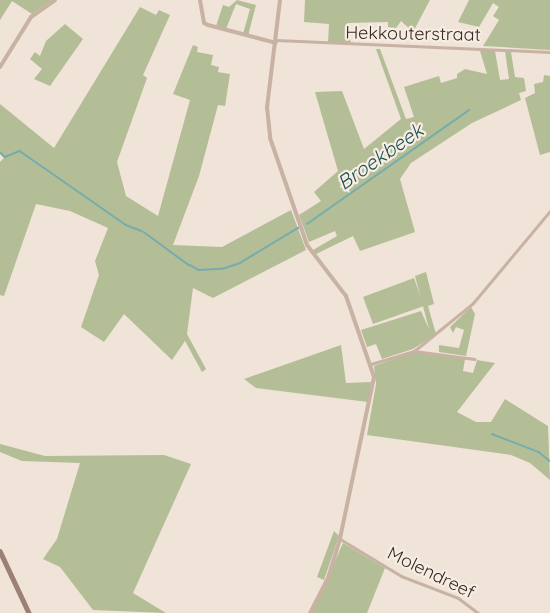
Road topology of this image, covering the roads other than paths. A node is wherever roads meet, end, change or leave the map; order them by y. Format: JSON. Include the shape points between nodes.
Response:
{"nodes":[{"id":1,"x":55,"y":0,"type":"edge"},
{"id":2,"x":200,"y":0,"type":"edge"},
{"id":3,"x":280,"y":0,"type":"edge"},
{"id":4,"x":276,"y":42,"type":"junction"},
{"id":5,"x":550,"y":52,"type":"edge"},
{"id":6,"x":0,"y":67,"type":"edge"},
{"id":7,"x":550,"y":211,"type":"edge"},
{"id":8,"x":414,"y":351,"type":"junction"},
{"id":9,"x":474,"y":359,"type":"dead end"},
{"id":10,"x":371,"y":364,"type":"junction"},
{"id":11,"x":340,"y":539,"type":"junction"},
{"id":12,"x":0,"y":551,"type":"edge"},
{"id":13,"x":29,"y":613,"type":"edge"},
{"id":14,"x":310,"y":613,"type":"edge"},
{"id":15,"x":478,"y":613,"type":"edge"}],
"edges":[{"from":1,"to":6,"type":"street","via":[[31,17]]},
{"from":2,"to":4,"type":"street","via":[[208,25]]},
{"from":3,"to":4,"type":"street"},
{"from":4,"to":5,"type":"street","name":"Hekkouterstraat"},
{"from":4,"to":10,"type":"street","via":[[267,107],[270,138],[307,245],[346,296]]},
{"from":7,"to":8,"type":"street","via":[[473,303]]},
{"from":8,"to":9,"type":"street"},
{"from":8,"to":10,"type":"street"},
{"from":10,"to":11,"type":"street","via":[[373,391]]},
{"from":11,"to":14,"type":"street","via":[[328,578]]},
{"from":11,"to":15,"type":"street","name":"Molendreef","via":[[401,576],[458,598]]},
{"from":12,"to":13,"type":"main road"}]}
